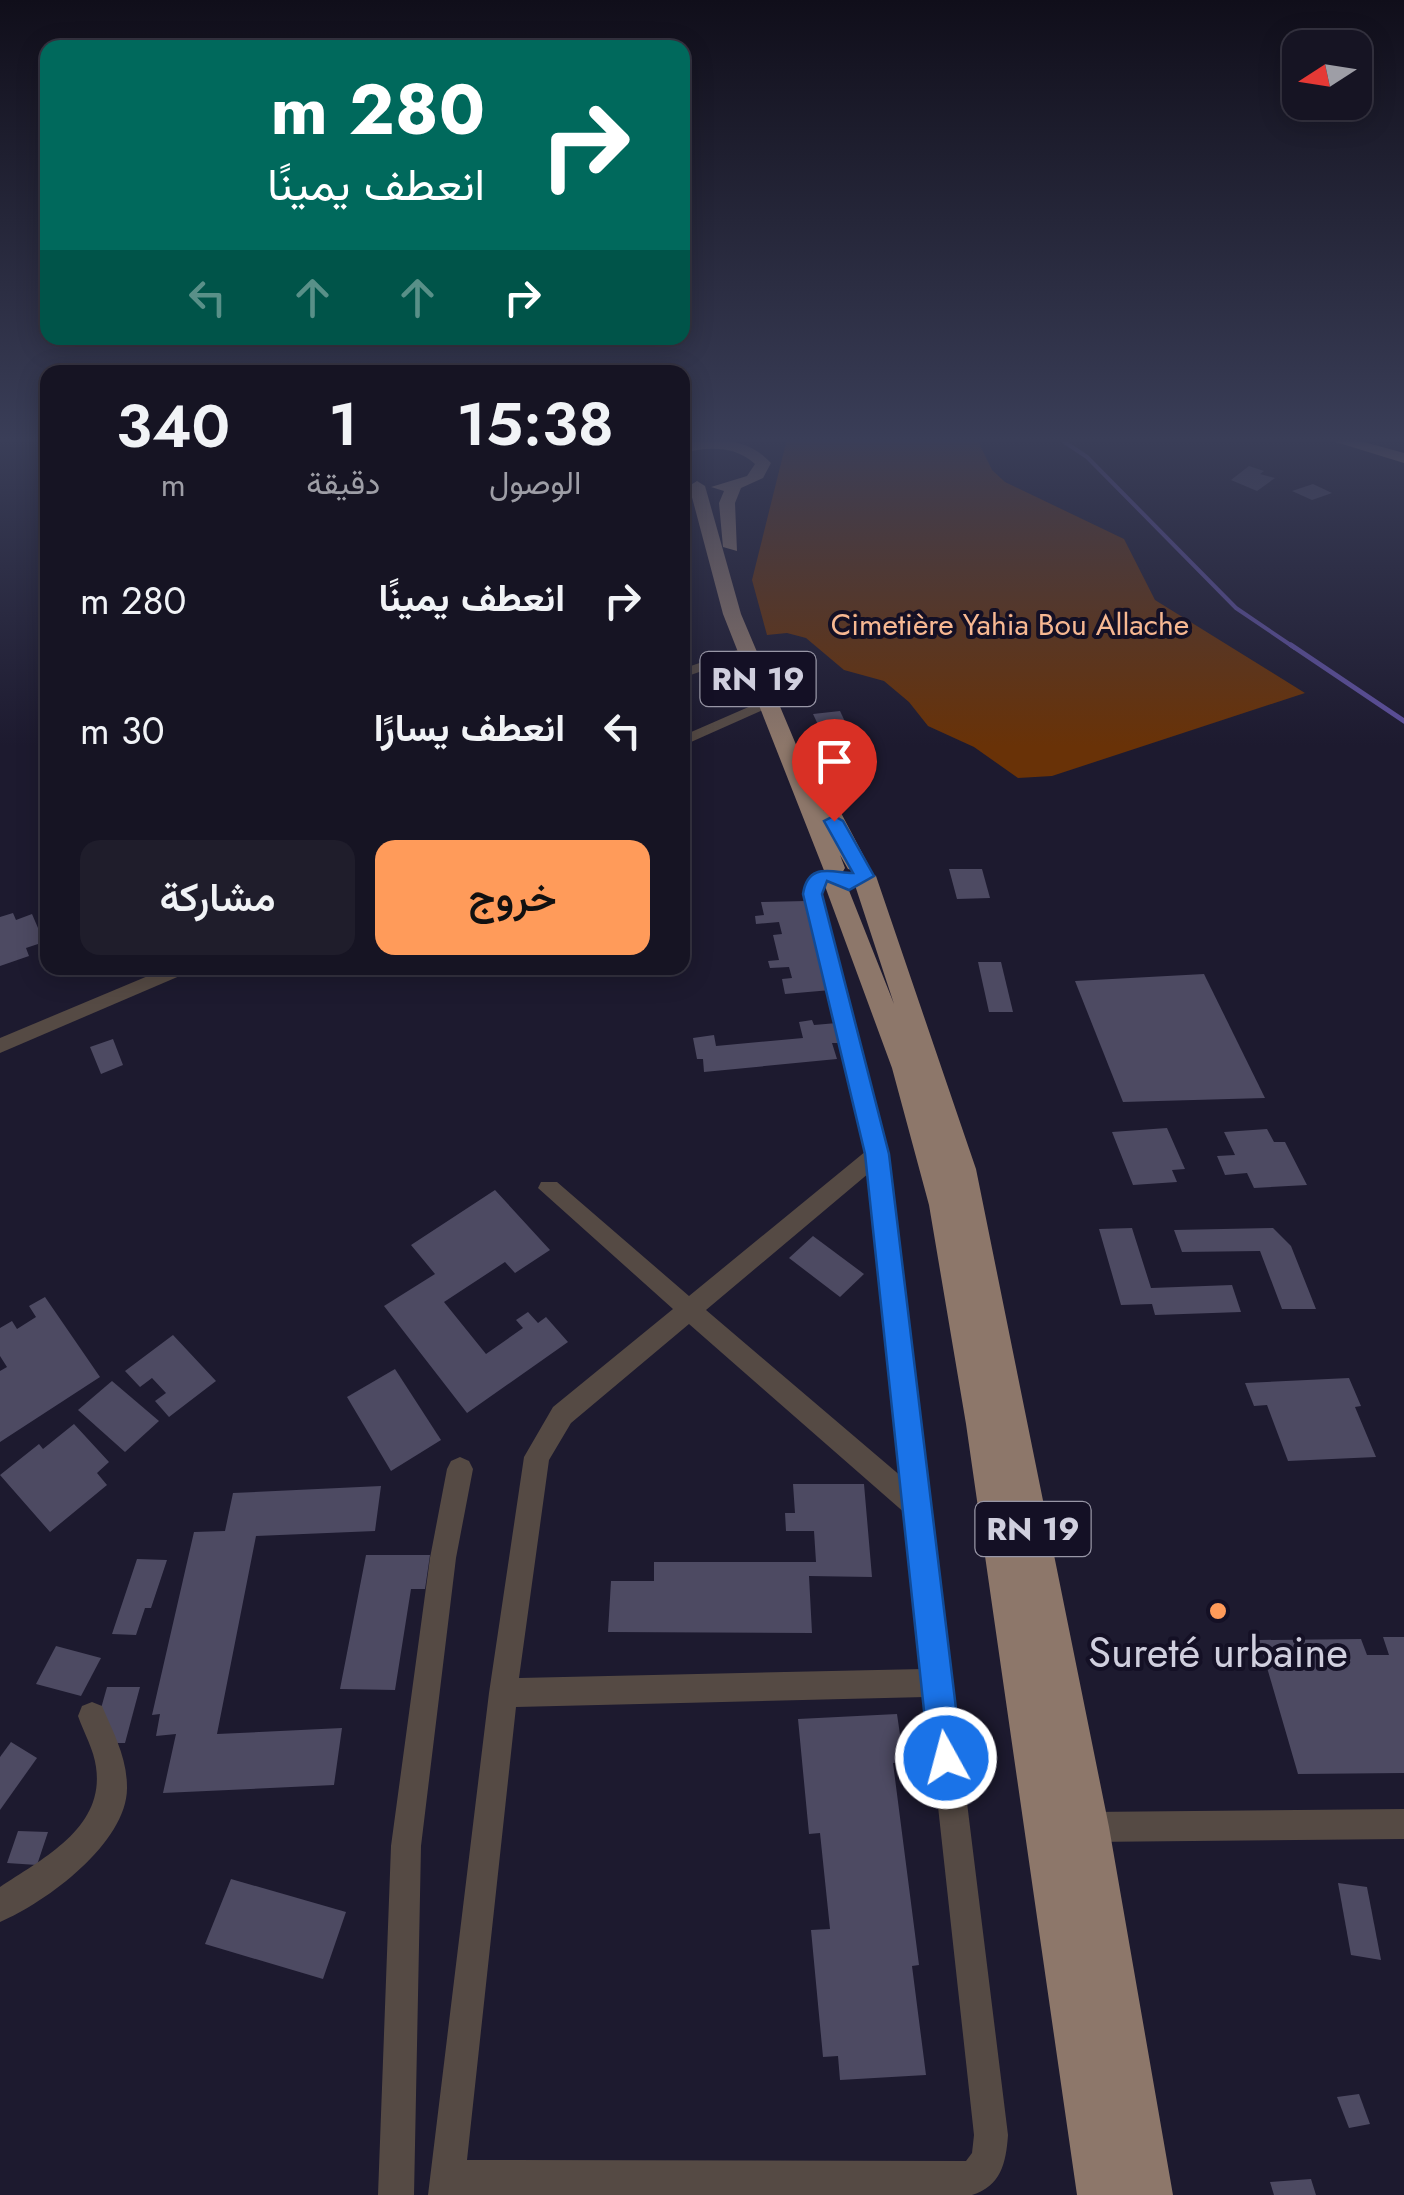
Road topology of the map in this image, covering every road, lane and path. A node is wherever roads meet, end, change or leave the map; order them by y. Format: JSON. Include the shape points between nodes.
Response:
{"nodes":[{"id":1,"x":709,"y":541,"type":"edge"},
{"id":2,"x":731,"y":541,"type":"edge"},
{"id":3,"x":746,"y":651,"type":"junction"},
{"id":4,"x":690,"y":671,"type":"edge"},
{"id":5,"x":767,"y":703,"type":"junction"},
{"id":6,"x":690,"y":738,"type":"edge"},
{"id":7,"x":844,"y":872,"type":"junction"},
{"id":8,"x":167,"y":975,"type":"edge"},
{"id":9,"x":0,"y":1046,"type":"edge"},
{"id":10,"x":877,"y":1154,"type":"junction"},
{"id":11,"x":549,"y":1188,"type":"dead end"},
{"id":12,"x":685,"y":1310,"type":"junction"},
{"id":13,"x":460,"y":1469,"type":"dead end"},
{"id":14,"x":916,"y":1506,"type":"junction"},
{"id":15,"x":937,"y":1683,"type":"junction"},
{"id":16,"x":503,"y":1693,"type":"junction"},
{"id":17,"x":92,"y":1716,"type":"dead end"},
{"id":18,"x":1404,"y":1824,"type":"edge"},
{"id":19,"x":1088,"y":1827,"type":"junction"},
{"id":20,"x":1046,"y":1830,"type":"junction"},
{"id":21,"x":0,"y":1906,"type":"edge"},
{"id":22,"x":447,"y":2186,"type":"edge"},
{"id":23,"x":396,"y":2195,"type":"edge"},
{"id":24,"x":1101,"y":2195,"type":"edge"},
{"id":25,"x":1149,"y":2195,"type":"edge"}],
"edges":[{"from":1,"to":3,"type":"main road","number":"RN 19"},
{"from":2,"to":7,"type":"main road","number":"RN 19","via":[[750,612],[834,821]]},
{"from":3,"to":4,"type":"street"},
{"from":3,"to":5,"type":"main road","number":"RN 19"},
{"from":5,"to":6,"type":"street"},
{"from":5,"to":7,"type":"main road","number":"RN 19"},
{"from":7,"to":10,"type":"street","via":[[817,879],[812,894]]},
{"from":7,"to":19,"type":"main road","number":"RN 19","via":[[962,1169]]},
{"from":7,"to":20,"type":"main road","number":"RN 19","via":[[944,1205]]},
{"from":8,"to":9,"type":"street"},
{"from":10,"to":12,"type":"street"},
{"from":10,"to":14,"type":"street"},
{"from":11,"to":12,"type":"street"},
{"from":12,"to":14,"type":"street"},
{"from":12,"to":16,"type":"street","via":[[562,1415],[537,1458]]},
{"from":13,"to":23,"type":"street","via":[[442,1558],[406,1846]]},
{"from":14,"to":15,"type":"street"},
{"from":15,"to":16,"type":"street"},
{"from":15,"to":22,"type":"street","via":[[991,2135],[989,2160],[976,2177]]},
{"from":16,"to":22,"type":"street"},
{"from":17,"to":21,"type":"street","via":[[111,1766],[114,1788],[106,1814],[93,1838]]},
{"from":18,"to":19,"type":"street"},
{"from":19,"to":20,"type":"main road"},
{"from":19,"to":25,"type":"main road","number":"RN 19"},
{"from":20,"to":24,"type":"main road","number":"RN 19"}]}
